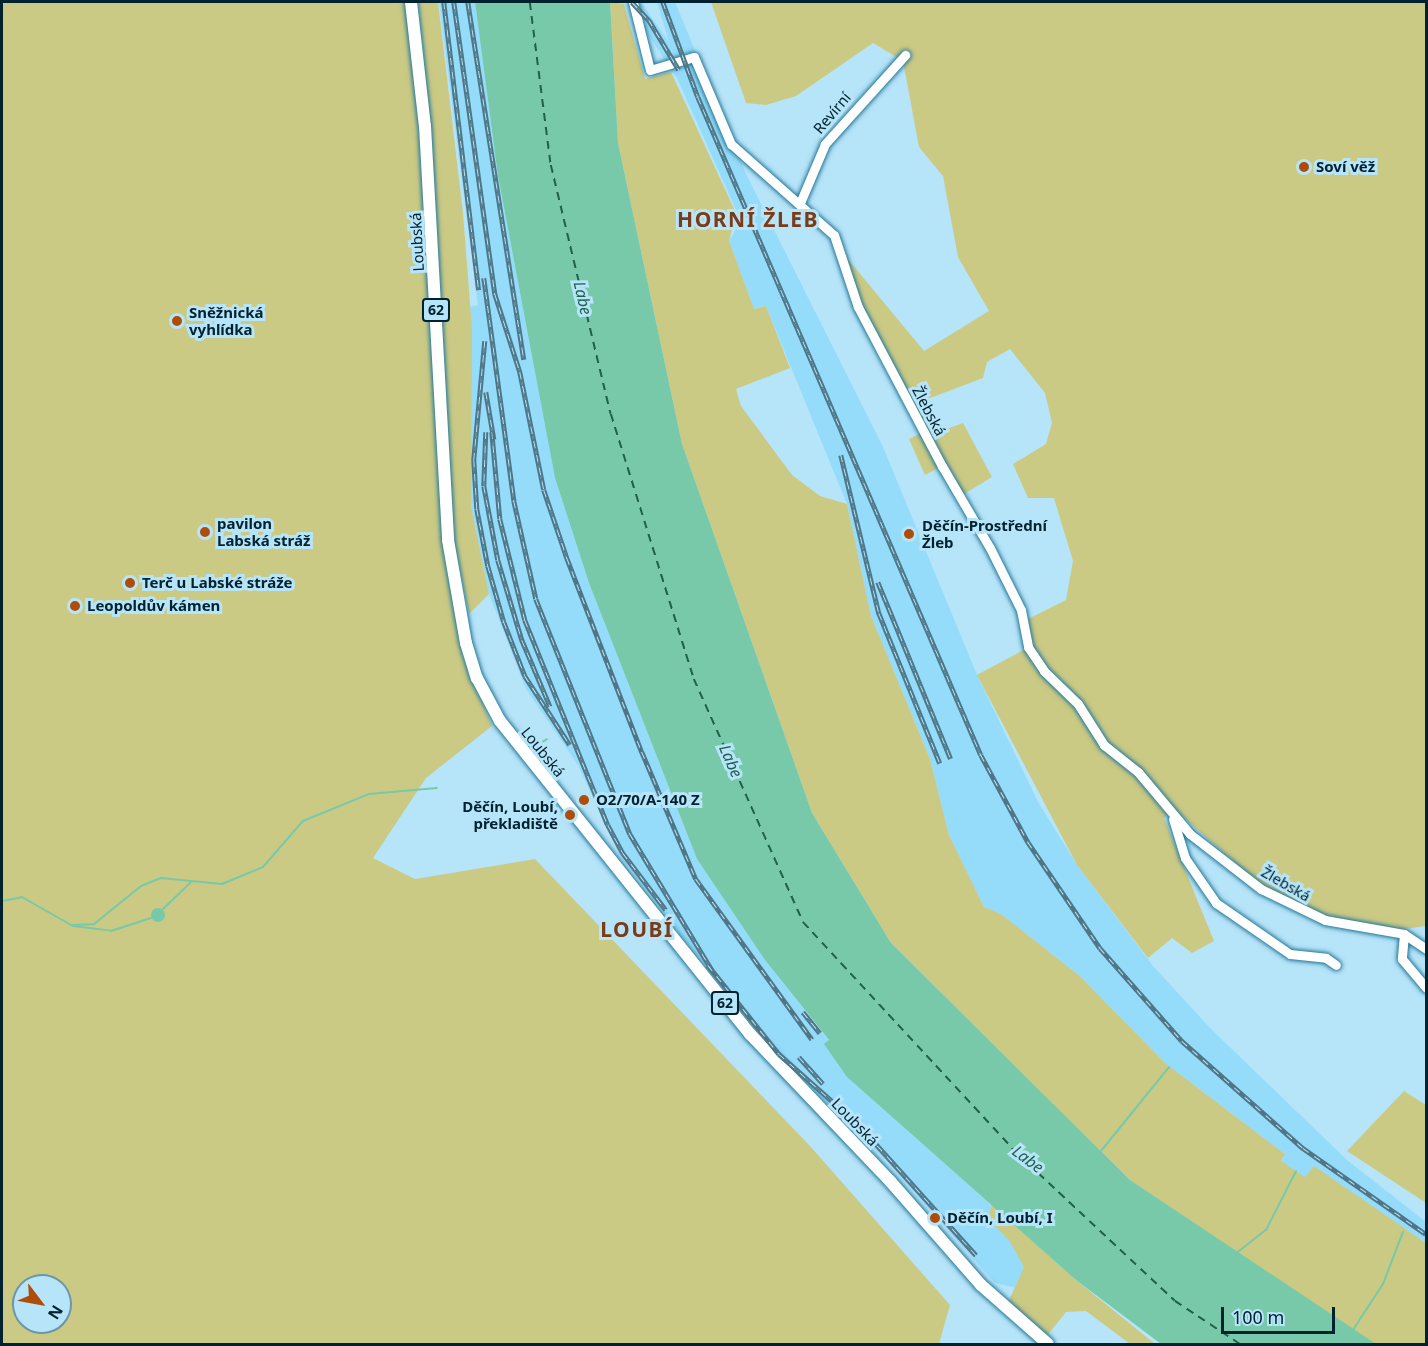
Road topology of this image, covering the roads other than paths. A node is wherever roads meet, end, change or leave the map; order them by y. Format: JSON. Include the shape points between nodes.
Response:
{"nodes":[{"id":1,"x":411,"y":2,"type":"edge"},
{"id":2,"x":633,"y":2,"type":"edge"},
{"id":3,"x":905,"y":55,"type":"dead end"},
{"id":4,"x":801,"y":202,"type":"junction"},
{"id":5,"x":1172,"y":816,"type":"junction"},
{"id":6,"x":1404,"y":934,"type":"junction"},
{"id":7,"x":1426,"y":949,"type":"edge"},
{"id":8,"x":1336,"y":965,"type":"dead end"},
{"id":9,"x":1426,"y":988,"type":"edge"},
{"id":10,"x":1048,"y":1344,"type":"edge"}],
"edges":[{"from":1,"to":10,"type":"main road","name":"Loubská","number":"62","via":[[424,126],[448,540],[466,643],[482,689],[500,721],[750,1034],[890,1181],[981,1285]]},
{"from":2,"to":4,"type":"street","name":"Žlebská","via":[[650,70],[694,57],[731,144],[751,165]]},
{"from":3,"to":4,"type":"street","name":"Revírní","via":[[825,144]]},
{"from":4,"to":5,"type":"street","name":"Žlebská","via":[[834,235],[858,308],[990,548],[1021,610],[1028,646],[1044,671],[1078,704],[1104,745],[1138,772]]},
{"from":5,"to":6,"type":"street","name":"Žlebská","via":[[1210,851],[1300,911],[1342,926]]},
{"from":5,"to":8,"type":"street","name":"Žlebská","via":[[1185,858],[1216,903],[1290,954],[1326,958]]},
{"from":6,"to":7,"type":"street","name":"Žlebská"},
{"from":6,"to":9,"type":"street","via":[[1402,959]]}]}
